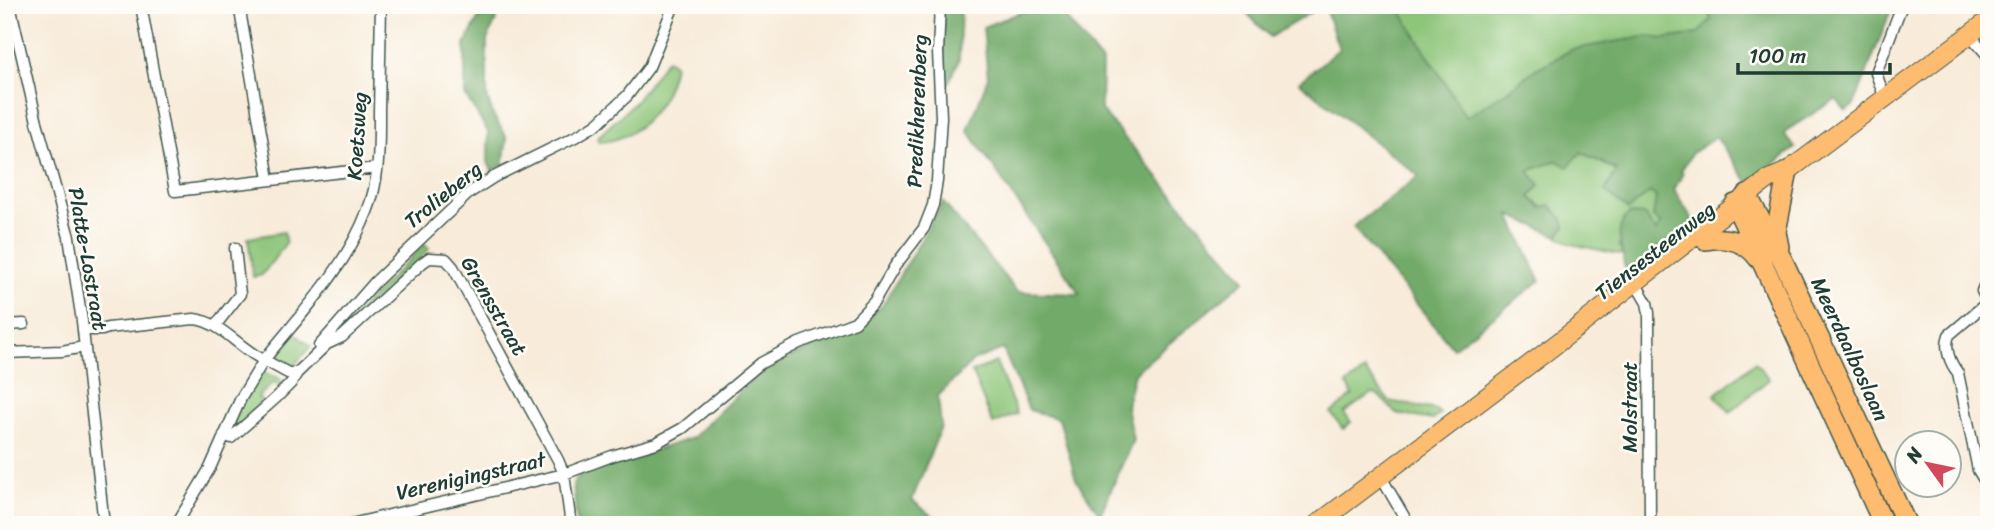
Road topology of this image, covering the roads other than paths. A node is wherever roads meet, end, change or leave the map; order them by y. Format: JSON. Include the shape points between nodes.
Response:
{"nodes":[{"id":1,"x":10,"y":5,"type":"edge"},
{"id":2,"x":141,"y":5,"type":"edge"},
{"id":3,"x":239,"y":5,"type":"edge"},
{"id":4,"x":381,"y":5,"type":"edge"},
{"id":5,"x":674,"y":5,"type":"edge"},
{"id":6,"x":940,"y":5,"type":"edge"},
{"id":7,"x":1902,"y":5,"type":"edge"},
{"id":8,"x":9,"y":19,"type":"edge"},
{"id":9,"x":1989,"y":20,"type":"edge"},
{"id":10,"x":1970,"y":34,"type":"junction"},
{"id":11,"x":1989,"y":57,"type":"edge"},
{"id":12,"x":1885,"y":99,"type":"junction"},
{"id":13,"x":377,"y":168,"type":"junction"},
{"id":14,"x":1788,"y":171,"type":"junction"},
{"id":15,"x":269,"y":179,"type":"junction"},
{"id":16,"x":1744,"y":204,"type":"junction"},
{"id":17,"x":1706,"y":240,"type":"junction"},
{"id":18,"x":235,"y":248,"type":"dead end"},
{"id":19,"x":1775,"y":266,"type":"junction"},
{"id":20,"x":1989,"y":285,"type":"edge"},
{"id":21,"x":1640,"y":291,"type":"junction"},
{"id":22,"x":1989,"y":299,"type":"edge"},
{"id":23,"x":24,"y":324,"type":"dead end"},
{"id":24,"x":5,"y":325,"type":"edge"},
{"id":25,"x":215,"y":326,"type":"junction"},
{"id":26,"x":83,"y":330,"type":"junction"},
{"id":27,"x":84,"y":347,"type":"junction"},
{"id":28,"x":5,"y":353,"type":"edge"},
{"id":29,"x":1542,"y":355,"type":"junction"},
{"id":30,"x":264,"y":360,"type":"junction"},
{"id":31,"x":297,"y":373,"type":"junction"},
{"id":32,"x":224,"y":435,"type":"junction"},
{"id":33,"x":564,"y":474,"type":"junction"},
{"id":34,"x":1381,"y":477,"type":"junction"},
{"id":35,"x":1989,"y":488,"type":"edge"},
{"id":36,"x":103,"y":525,"type":"edge"},
{"id":37,"x":176,"y":525,"type":"edge"},
{"id":38,"x":347,"y":525,"type":"edge"},
{"id":39,"x":571,"y":525,"type":"edge"},
{"id":40,"x":1316,"y":525,"type":"edge"},
{"id":41,"x":1409,"y":525,"type":"edge"},
{"id":42,"x":1650,"y":525,"type":"edge"},
{"id":43,"x":1884,"y":525,"type":"edge"},
{"id":44,"x":1907,"y":525,"type":"edge"}],
"edges":[{"from":1,"to":8,"type":"street","name":"Platte-Lostraat"},
{"from":2,"to":15,"type":"street","via":[[175,191]]},
{"from":3,"to":15,"type":"street"},
{"from":4,"to":13,"type":"street","name":"Koetsweg"},
{"from":5,"to":31,"type":"street","name":"Trolieberg","via":[[649,67],[627,96],[597,124],[470,193],[374,282]]},
{"from":6,"to":33,"type":"street","name":"Predikherenberg","via":[[940,117],[933,205],[924,228],[874,302],[855,322],[761,363],[683,428],[656,443]]},
{"from":7,"to":12,"type":"street","via":[[1876,73]]},
{"from":8,"to":26,"type":"street","name":"Platte-Lostraat","via":[[69,237]]},
{"from":9,"to":10,"type":"main road","name":"Tiensesteenweg"},
{"from":10,"to":11,"type":"street"},
{"from":10,"to":12,"type":"main road","name":"Tiensesteenweg"},
{"from":12,"to":14,"type":"main road","name":"Tiensesteenweg"},
{"from":13,"to":15,"type":"street"},
{"from":13,"to":30,"type":"street","name":"Koetsweg","via":[[368,210],[351,248]]},
{"from":14,"to":16,"type":"main road","name":"Tiensesteenweg"},
{"from":14,"to":19,"type":"highway","via":[[1776,232]]},
{"from":16,"to":17,"type":"main road","name":"Tiensesteenweg"},
{"from":16,"to":19,"type":"highway","name":"Meerdaalboslaan"},
{"from":16,"to":29,"type":"main road","name":"Tiensesteenweg"},
{"from":17,"to":19,"type":"highway","via":[[1725,238]]},
{"from":17,"to":21,"type":"main road","name":"Tiensesteenweg"},
{"from":18,"to":25,"type":"street","via":[[240,294]]},
{"from":19,"to":43,"type":"highway","name":"Meerdaalboslaan"},
{"from":19,"to":44,"type":"highway","name":"Meerdaalboslaan"},
{"from":20,"to":22,"type":"street","via":[[1982,291]]},
{"from":21,"to":29,"type":"main road","name":"Tiensesteenweg","via":[[1587,332]]},
{"from":21,"to":42,"type":"street","name":"Molstraat","via":[[1649,313]]},
{"from":22,"to":35,"type":"street","via":[[1946,341],[1958,373],[1978,470]]},
{"from":23,"to":24,"type":"street"},
{"from":25,"to":26,"type":"street","via":[[194,319]]},
{"from":25,"to":30,"type":"street"},
{"from":26,"to":27,"type":"street","name":"Platte-Lostraat"},
{"from":27,"to":28,"type":"street"},
{"from":27,"to":36,"type":"street","name":"Platte-Lostraat"},
{"from":29,"to":34,"type":"main road","name":"Tiensesteenweg"},
{"from":30,"to":31,"type":"street","via":[[279,370]]},
{"from":30,"to":32,"type":"street","name":"Koetsweg"},
{"from":31,"to":32,"type":"street","name":"Grensstraat","via":[[231,438]]},
{"from":31,"to":33,"type":"street","name":"Grensstraat","via":[[422,263],[429,258],[446,259]]},
{"from":32,"to":37,"type":"street","name":"Koetsweg"},
{"from":33,"to":38,"type":"street","name":"Verenigingstraat"},
{"from":33,"to":39,"type":"street","name":"Grensstraat"},
{"from":34,"to":40,"type":"main road","name":"Tiensesteenweg"},
{"from":34,"to":41,"type":"street"}]}
